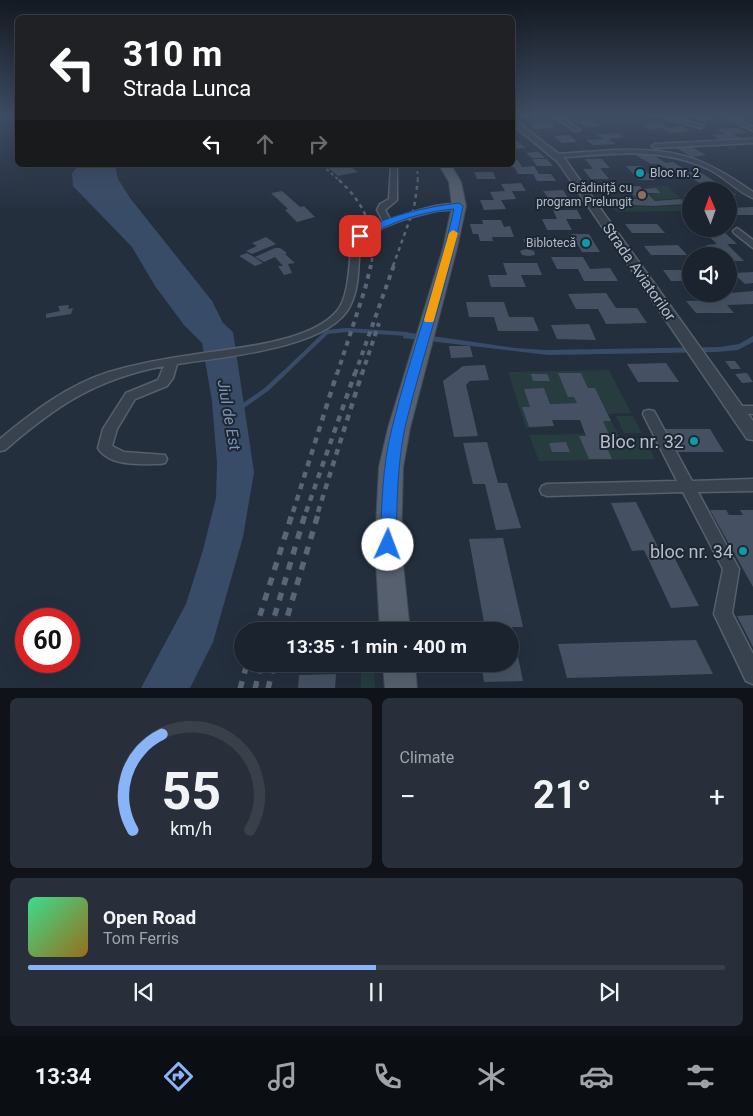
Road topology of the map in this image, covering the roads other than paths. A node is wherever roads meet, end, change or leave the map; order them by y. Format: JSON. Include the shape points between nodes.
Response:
{"nodes":[{"id":1,"x":544,"y":147,"type":"edge"},
{"id":2,"x":645,"y":147,"type":"edge"},
{"id":3,"x":671,"y":147,"type":"edge"},
{"id":4,"x":642,"y":150,"type":"junction"},
{"id":5,"x":672,"y":153,"type":"junction"},
{"id":6,"x":556,"y":156,"type":"junction"},
{"id":7,"x":394,"y":167,"type":"edge"},
{"id":8,"x":447,"y":167,"type":"edge"},
{"id":9,"x":753,"y":196,"type":"edge"},
{"id":10,"x":459,"y":206,"type":"junction"},
{"id":11,"x":388,"y":222,"type":"junction"},
{"id":12,"x":738,"y":232,"type":"edge"},
{"id":13,"x":753,"y":246,"type":"edge"},
{"id":14,"x":176,"y":361,"type":"junction"},
{"id":15,"x":736,"y":410,"type":"junction"},
{"id":16,"x":753,"y":410,"type":"edge"},
{"id":17,"x":649,"y":414,"type":"dead end"},
{"id":18,"x":753,"y":434,"type":"edge"},
{"id":19,"x":0,"y":446,"type":"edge"},
{"id":20,"x":160,"y":459,"type":"dead end"},
{"id":21,"x":753,"y":485,"type":"edge"},
{"id":22,"x":686,"y":486,"type":"junction"},
{"id":23,"x":547,"y":490,"type":"dead end"},
{"id":24,"x":394,"y":622,"type":"edge"},
{"id":25,"x":400,"y":672,"type":"edge"},
{"id":26,"x":753,"y":674,"type":"edge"},
{"id":27,"x":401,"y":688,"type":"edge"}],
"edges":[{"from":1,"to":6,"type":"street","name":"Strada Aviatorilor"},
{"from":2,"to":4,"type":"street"},
{"from":3,"to":5,"type":"street"},
{"from":4,"to":5,"type":"street"},
{"from":4,"to":6,"type":"street"},
{"from":5,"to":9,"type":"street","via":[[713,168]]},
{"from":6,"to":15,"type":"street","name":"Strada Aviatorilor"},
{"from":7,"to":11,"type":"street","via":[[393,200],[381,210]]},
{"from":8,"to":10,"type":"main road","via":[[458,193]]},
{"from":10,"to":11,"type":"street","via":[[438,208]]},
{"from":10,"to":24,"type":"main road","via":[[391,467],[388,545]]},
{"from":11,"to":14,"type":"street","via":[[356,241],[350,292],[340,314],[306,335],[281,343]]},
{"from":12,"to":13,"type":"street"},
{"from":14,"to":19,"type":"street","via":[[118,374],[80,388]]},
{"from":14,"to":20,"type":"street","via":[[167,380],[130,396],[110,429],[105,448],[120,456]]},
{"from":15,"to":16,"type":"street"},
{"from":15,"to":18,"type":"street","name":"Strada Aviatorilor"},
{"from":17,"to":22,"type":"street"},
{"from":21,"to":22,"type":"street"},
{"from":22,"to":23,"type":"street"},
{"from":22,"to":26,"type":"street","via":[[731,569],[723,614]]},
{"from":25,"to":27,"type":"main road"}]}
